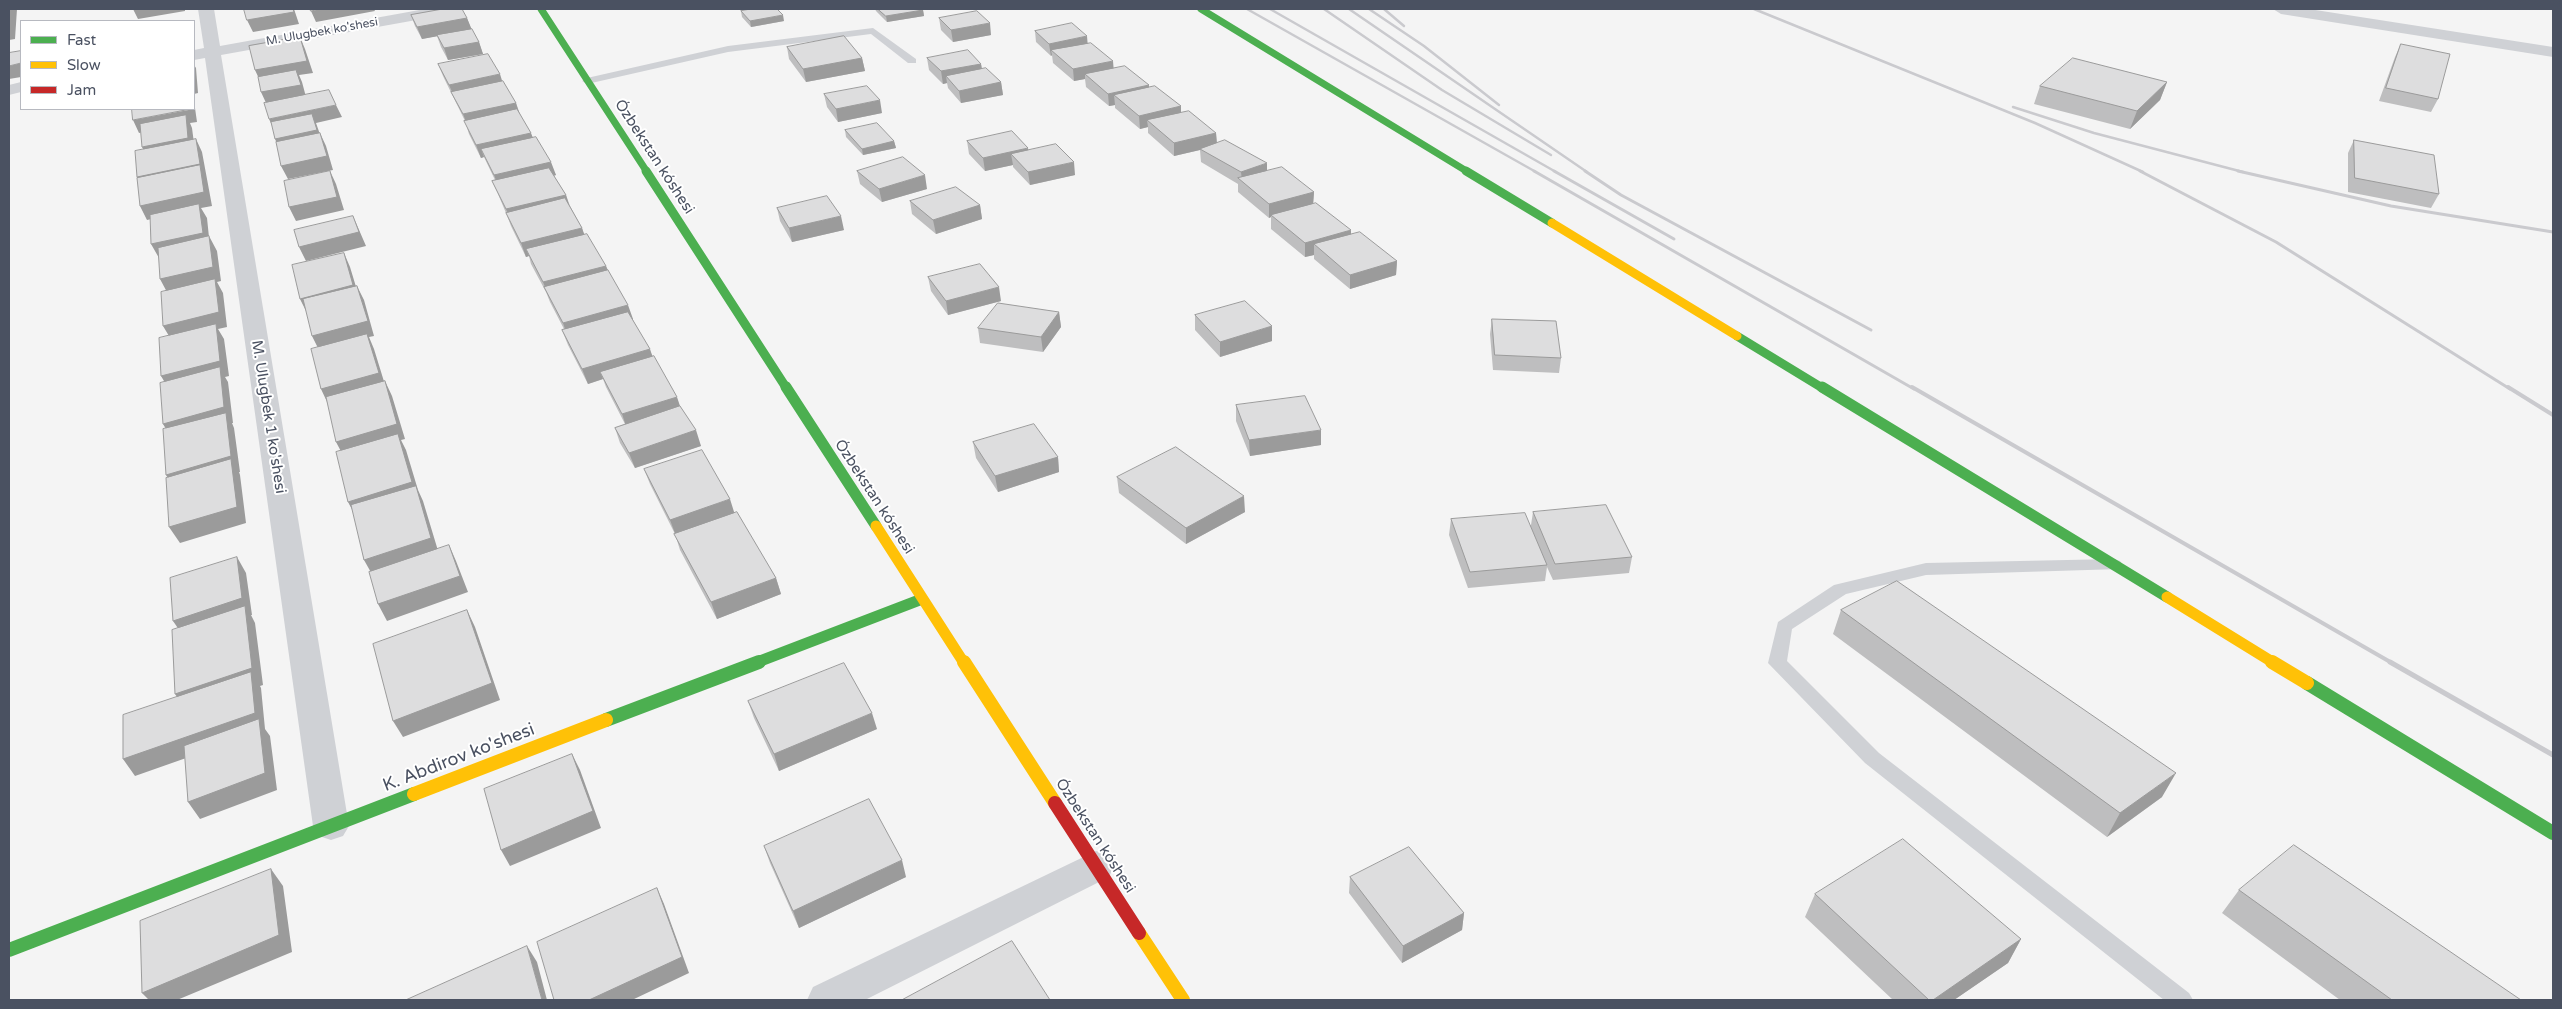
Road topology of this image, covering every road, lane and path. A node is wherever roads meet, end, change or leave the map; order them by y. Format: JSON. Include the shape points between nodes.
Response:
{"nodes":[{"id":1,"x":206,"y":9,"type":"edge"},
{"id":2,"x":450,"y":9,"type":"edge"},
{"id":3,"x":541,"y":9,"type":"edge"},
{"id":4,"x":1201,"y":9,"type":"edge"},
{"id":5,"x":2281,"y":9,"type":"edge"},
{"id":6,"x":2553,"y":52,"type":"edge"},
{"id":7,"x":203,"y":54,"type":"edge"},
{"id":8,"x":912,"y":61,"type":"dead end"},
{"id":9,"x":587,"y":81,"type":"junction"},
{"id":10,"x":2115,"y":565,"type":"junction"},
{"id":11,"x":922,"y":599,"type":"junction"},
{"id":12,"x":331,"y":826,"type":"junction"},
{"id":13,"x":2553,"y":832,"type":"edge"},
{"id":14,"x":1096,"y":866,"type":"junction"},
{"id":15,"x":9,"y":950,"type":"edge"},
{"id":16,"x":827,"y":1000,"type":"edge"},
{"id":17,"x":1183,"y":1000,"type":"edge"},
{"id":18,"x":2181,"y":1000,"type":"edge"}],
"edges":[{"from":1,"to":7,"type":"street","name":"M. Ulugbek 1 ko'shesi"},
{"from":2,"to":7,"type":"street","name":"M. Ulugbek ko'shesi"},
{"from":3,"to":9,"type":"street","name":"Ózbekstan kóshesi"},
{"from":4,"to":10,"type":"street"},
{"from":5,"to":6,"type":"street"},
{"from":7,"to":12,"type":"street","name":"M. Ulugbek 1 ko'shesi"},
{"from":8,"to":9,"type":"lane","via":[[873,31],[728,49]]},
{"from":9,"to":11,"type":"street","name":"Ózbekstan kóshesi"},
{"from":10,"to":13,"type":"street"},
{"from":10,"to":18,"type":"lane","via":[[1926,569],[1840,588],[1784,626],[1778,663],[1872,758]]},
{"from":11,"to":12,"type":"street","name":"K. Abdirov ko'shesi"},
{"from":11,"to":14,"type":"street","name":"Ózbekstan kóshesi"},
{"from":12,"to":15,"type":"street","name":"K. Abdirov ko'shesi"},
{"from":14,"to":16,"type":"street"},
{"from":14,"to":17,"type":"street","name":"Ózbekstan kóshesi"}]}
